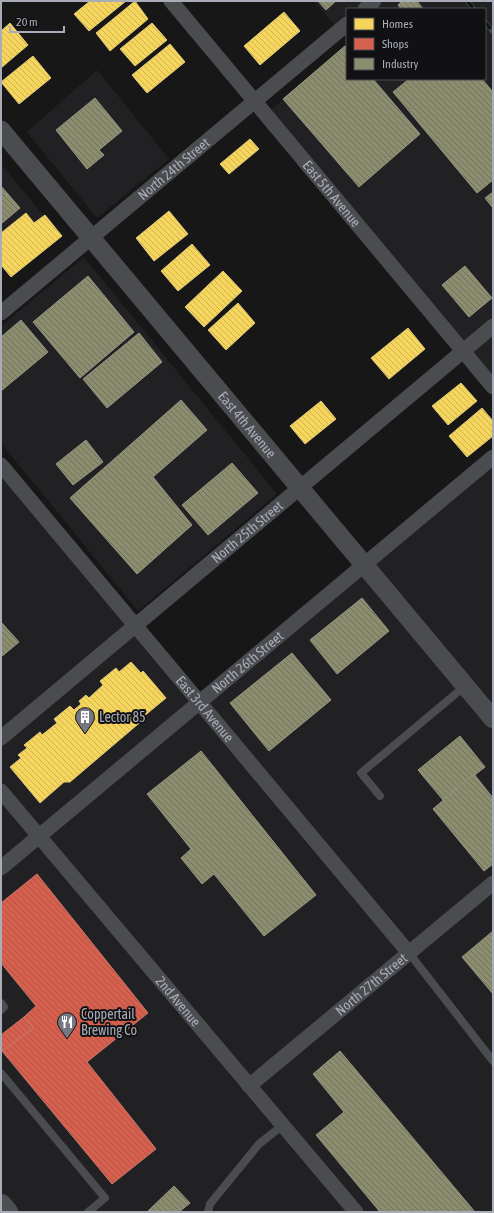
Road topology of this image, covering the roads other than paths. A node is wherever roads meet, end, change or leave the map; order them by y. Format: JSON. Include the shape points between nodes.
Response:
{"nodes":[{"id":1,"x":171,"y":1,"type":"edge"},
{"id":2,"x":374,"y":1,"type":"edge"},
{"id":3,"x":366,"y":8,"type":"edge"},
{"id":4,"x":346,"y":25,"type":"edge"},
{"id":5,"x":254,"y":101,"type":"junction"},
{"id":6,"x":1,"y":130,"type":"edge"},
{"id":7,"x":91,"y":238,"type":"junction"},
{"id":8,"x":1,"y":313,"type":"edge"},
{"id":9,"x":493,"y":326,"type":"edge"},
{"id":10,"x":463,"y":351,"type":"junction"},
{"id":11,"x":493,"y":387,"type":"edge"},
{"id":12,"x":493,"y":457,"type":"edge"},
{"id":13,"x":1,"y":464,"type":"edge"},
{"id":14,"x":300,"y":488,"type":"junction"},
{"id":15,"x":364,"y":565,"type":"junction"},
{"id":16,"x":135,"y":625,"type":"junction"},
{"id":17,"x":465,"y":686,"type":"junction"},
{"id":18,"x":200,"y":702,"type":"junction"},
{"id":19,"x":493,"y":719,"type":"edge"},
{"id":20,"x":1,"y":738,"type":"edge"},
{"id":21,"x":1,"y":791,"type":"edge"},
{"id":22,"x":380,"y":796,"type":"dead end"},
{"id":23,"x":39,"y":836,"type":"junction"},
{"id":24,"x":1,"y":868,"type":"edge"},
{"id":25,"x":493,"y":884,"type":"edge"},
{"id":26,"x":409,"y":953,"type":"junction"},
{"id":27,"x":1,"y":1003,"type":"edge"},
{"id":28,"x":1,"y":1010,"type":"edge"},
{"id":29,"x":493,"y":1061,"type":"edge"},
{"id":30,"x":1,"y":1072,"type":"edge"},
{"id":31,"x":249,"y":1086,"type":"junction"},
{"id":32,"x":283,"y":1125,"type":"junction"},
{"id":33,"x":1,"y":1205,"type":"edge"},
{"id":34,"x":7,"y":1212,"type":"edge"},
{"id":35,"x":88,"y":1212,"type":"edge"},
{"id":36,"x":208,"y":1212,"type":"edge"},
{"id":37,"x":356,"y":1212,"type":"edge"}],
"edges":[{"from":1,"to":5,"type":"street","name":"East 5th Avenue"},
{"from":2,"to":3,"type":"street"},
{"from":4,"to":5,"type":"street","name":"North 24th Street"},
{"from":5,"to":7,"type":"street","name":"North 24th Street"},
{"from":5,"to":10,"type":"street","name":"East 5th Avenue"},
{"from":6,"to":7,"type":"street","name":"East 4th Avenue"},
{"from":7,"to":8,"type":"street","name":"North 24th Street"},
{"from":7,"to":14,"type":"street","name":"East 4th Avenue"},
{"from":9,"to":10,"type":"street","name":"North 25th Street"},
{"from":10,"to":11,"type":"street","name":"East 5th Avenue"},
{"from":10,"to":14,"type":"street","name":"North 25th Street"},
{"from":12,"to":15,"type":"street","name":"North 26th Street"},
{"from":13,"to":16,"type":"street","name":"East 3rd Avenue"},
{"from":14,"to":15,"type":"street","name":"East 4th Avenue"},
{"from":14,"to":16,"type":"street","name":"North 25th Street"},
{"from":15,"to":17,"type":"street","name":"East 4th Avenue"},
{"from":15,"to":18,"type":"street","name":"North 26th Street"},
{"from":16,"to":18,"type":"street","name":"East 3rd Avenue"},
{"from":16,"to":20,"type":"street","name":"North 25th Street"},
{"from":17,"to":19,"type":"street","name":"East 4th Avenue"},
{"from":17,"to":22,"type":"lane","via":[[361,773]]},
{"from":18,"to":23,"type":"street","name":"North 26th Street"},
{"from":18,"to":26,"type":"street","name":"East 3rd Avenue"},
{"from":21,"to":23,"type":"street","name":"2nd Avenue"},
{"from":23,"to":24,"type":"street","name":"North 26th Street"},
{"from":23,"to":31,"type":"street","name":"2nd Avenue"},
{"from":25,"to":26,"type":"street","name":"North 27th Street"},
{"from":26,"to":29,"type":"lane"},
{"from":26,"to":31,"type":"street","name":"North 27th Street"},
{"from":27,"to":28,"type":"lane","via":[[4,1007]]},
{"from":30,"to":35,"type":"lane","via":[[105,1198]]},
{"from":31,"to":32,"type":"street","name":"2nd Avenue"},
{"from":32,"to":36,"type":"lane","via":[[259,1144],[210,1204]]},
{"from":32,"to":37,"type":"street","name":"2nd Avenue"},
{"from":33,"to":34,"type":"main road"}]}
